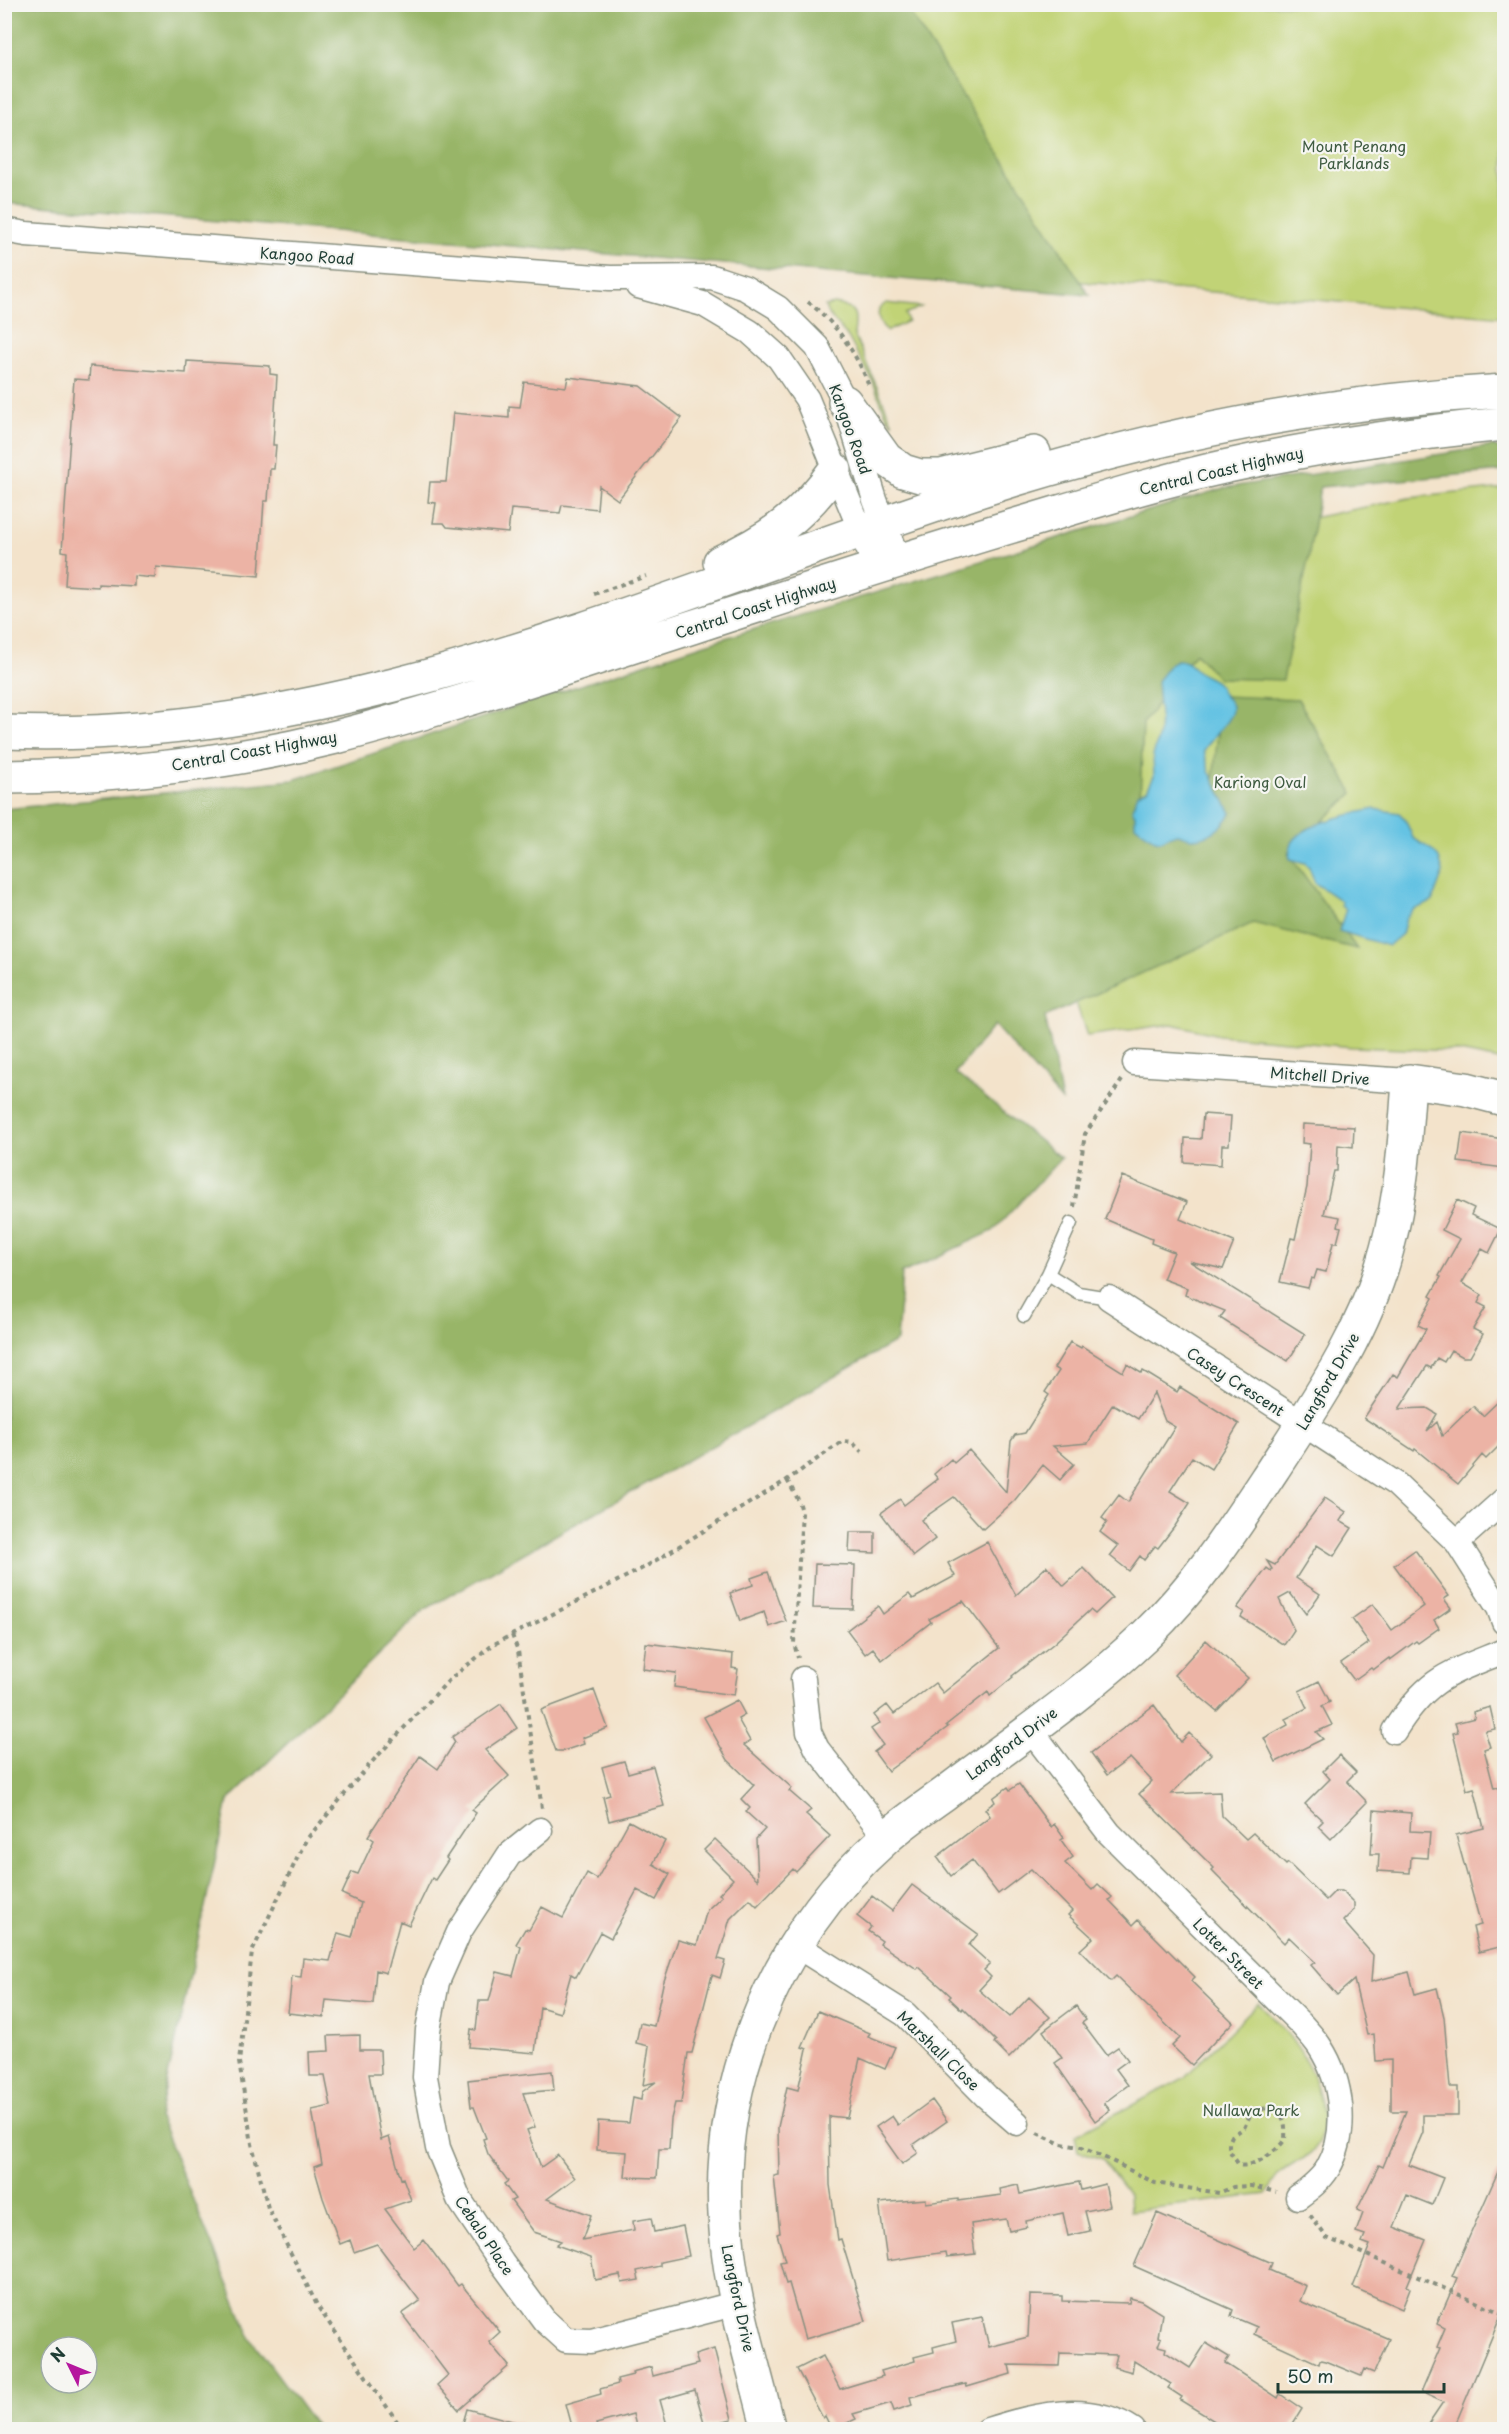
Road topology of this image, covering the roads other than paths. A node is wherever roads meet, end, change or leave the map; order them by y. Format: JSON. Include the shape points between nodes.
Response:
{"nodes":[{"id":1,"x":4,"y":230,"type":"edge"},
{"id":2,"x":610,"y":278,"type":"junction"},
{"id":3,"x":791,"y":320,"type":"junction"},
{"id":4,"x":750,"y":332,"type":"junction"},
{"id":5,"x":1504,"y":391,"type":"edge"},
{"id":6,"x":807,"y":399,"type":"junction"},
{"id":7,"x":859,"y":399,"type":"junction"},
{"id":8,"x":1504,"y":424,"type":"edge"},
{"id":9,"x":1158,"y":441,"type":"junction"},
{"id":10,"x":835,"y":470,"type":"junction"},
{"id":11,"x":873,"y":528,"type":"junction"},
{"id":12,"x":887,"y":564,"type":"junction"},
{"id":13,"x":556,"y":637,"type":"junction"},
{"id":14,"x":4,"y":732,"type":"edge"},
{"id":15,"x":4,"y":777,"type":"edge"},
{"id":16,"x":1135,"y":1063,"type":"road end"},
{"id":17,"x":1409,"y":1081,"type":"junction"},
{"id":18,"x":1504,"y":1099,"type":"edge"},
{"id":19,"x":1071,"y":1224,"type":"road end"},
{"id":20,"x":1048,"y":1274,"type":"junction"},
{"id":21,"x":1108,"y":1298,"type":"joint"},
{"id":22,"x":1024,"y":1316,"type":"dead end"},
{"id":23,"x":1302,"y":1424,"type":"junction"},
{"id":24,"x":1504,"y":1500,"type":"edge"},
{"id":25,"x":1457,"y":1542,"type":"junction"},
{"id":26,"x":1504,"y":1622,"type":"edge"},
{"id":27,"x":1504,"y":1651,"type":"edge"},
{"id":28,"x":803,"y":1679,"type":"road end"},
{"id":29,"x":1030,"y":1729,"type":"junction"},
{"id":30,"x":1394,"y":1731,"type":"dead end"},
{"id":31,"x":540,"y":1830,"type":"road end"},
{"id":32,"x":886,"y":1837,"type":"junction"},
{"id":33,"x":794,"y":1944,"type":"junction"},
{"id":34,"x":1017,"y":2123,"type":"road end"},
{"id":35,"x":1298,"y":2197,"type":"road end"},
{"id":36,"x":738,"y":2303,"type":"junction"},
{"id":37,"x":770,"y":2430,"type":"edge"},
{"id":38,"x":988,"y":2430,"type":"edge"},
{"id":39,"x":1133,"y":2430,"type":"edge"}],
"edges":[{"from":1,"to":2,"type":"street","name":"Kangoo Road"},
{"from":2,"to":3,"type":"street","name":"Kangoo Road","via":[[712,278],[745,288]]},
{"from":2,"to":4,"type":"street","name":"Kangoo Road","via":[[703,304]]},
{"from":3,"to":4,"type":"street"},
{"from":3,"to":6,"type":"street","via":[[783,334]]},
{"from":3,"to":7,"type":"street","name":"Kangoo Road"},
{"from":4,"to":6,"type":"street","name":"Kangoo Road","via":[[778,358]]},
{"from":5,"to":9,"type":"main road","via":[[1435,395],[1313,411]]},
{"from":6,"to":10,"type":"street","name":"Kangoo Road"},
{"from":7,"to":9,"type":"main road","via":[[886,459],[903,471],[920,476],[941,476],[1061,446]]},
{"from":7,"to":11,"type":"street","name":"Kangoo Road"},
{"from":8,"to":12,"type":"main road","name":"Central Coast Highway","via":[[1409,434],[1226,467],[1117,494]]},
{"from":9,"to":11,"type":"main road","via":[[1017,479]]},
{"from":10,"to":11,"type":"street","name":"Kangoo Road"},
{"from":10,"to":13,"type":"main road","via":[[810,504],[759,543],[704,570],[603,605]]},
{"from":11,"to":12,"type":"street","name":"Kangoo Road"},
{"from":11,"to":13,"type":"main road"},
{"from":12,"to":15,"type":"main road","name":"Central Coast Highway","via":[[335,737],[216,760],[133,770]]},
{"from":13,"to":14,"type":"main road","via":[[387,689],[217,722],[106,731]]},
{"from":16,"to":17,"type":"street","name":"Mitchell Drive"},
{"from":17,"to":18,"type":"main road","name":"Mitchell Drive"},
{"from":17,"to":23,"type":"main road","name":"Langford Drive","via":[[1397,1206],[1387,1251],[1355,1336]]},
{"from":19,"to":20,"type":"lane"},
{"from":20,"to":21,"type":"lane","via":[[1078,1293]]},
{"from":20,"to":22,"type":"lane"},
{"from":21,"to":23,"type":"street","name":"Casey Crescent"},
{"from":23,"to":25,"type":"street","name":"Casey Crescent","via":[[1396,1484]]},
{"from":23,"to":29,"type":"main road","name":"Langford Drive","via":[[1222,1547],[1185,1594],[1104,1672]]},
{"from":24,"to":25,"type":"street"},
{"from":25,"to":26,"type":"street","name":"Casey Crescent"},
{"from":27,"to":30,"type":"street","via":[[1435,1682],[1415,1700]]},
{"from":28,"to":32,"type":"street","via":[[809,1732],[817,1749]]},
{"from":29,"to":32,"type":"main road","name":"Langford Drive"},
{"from":29,"to":35,"type":"street","name":"Lotter Street","via":[[1109,1833],[1320,2047],[1338,2092],[1339,2141],[1327,2170]]},
{"from":31,"to":36,"type":"street","name":"Cebalo Place","via":[[509,1855],[459,1932],[438,1982],[428,2031],[425,2078],[438,2148],[459,2199],[544,2320],[566,2340],[591,2341]]},
{"from":32,"to":33,"type":"main road","name":"Langford Drive","via":[[827,1899]]},
{"from":33,"to":34,"type":"street","name":"Marshall Close","via":[[905,2014]]},
{"from":33,"to":36,"type":"main road","name":"Langford Drive","via":[[753,2028],[730,2117],[725,2213]]},
{"from":36,"to":37,"type":"main road","name":"Langford Drive"},
{"from":38,"to":39,"type":"street","via":[[1065,2412],[1106,2418]]}]}
